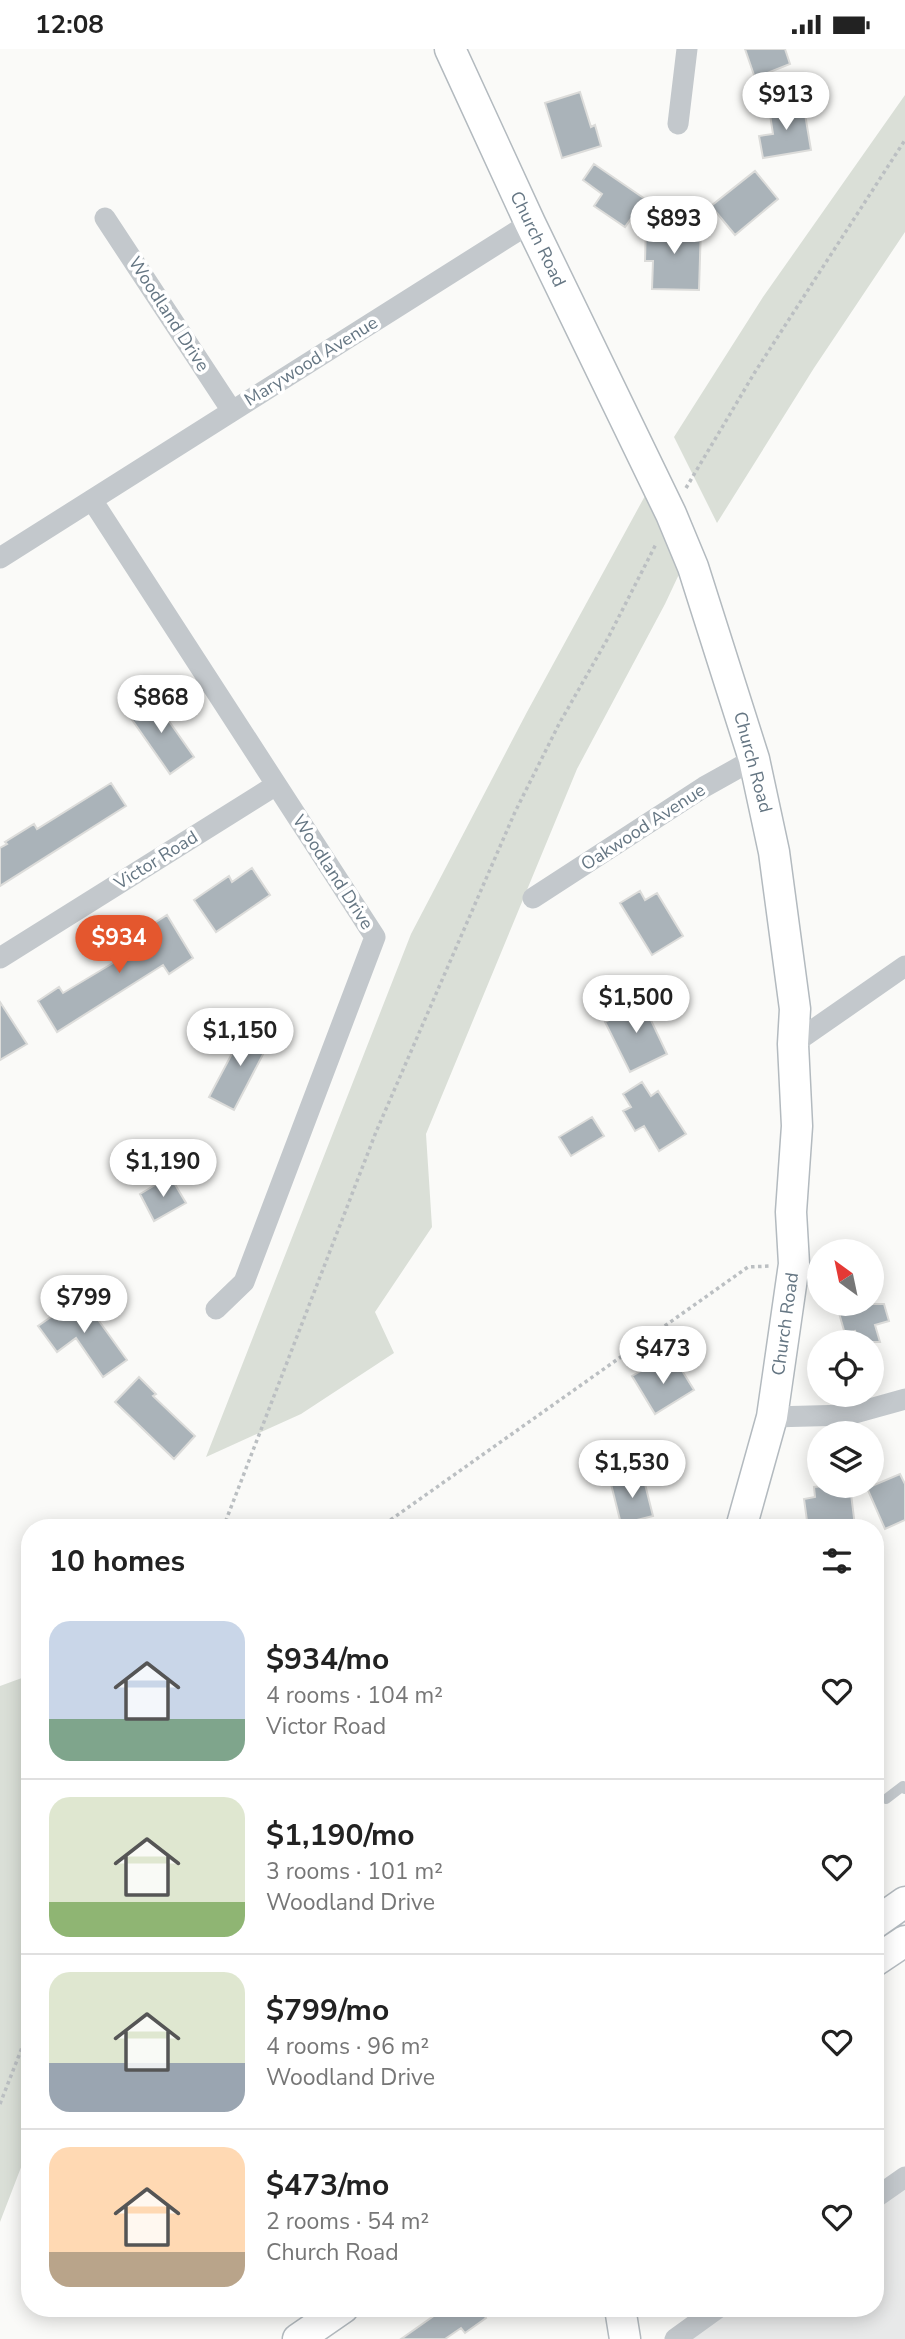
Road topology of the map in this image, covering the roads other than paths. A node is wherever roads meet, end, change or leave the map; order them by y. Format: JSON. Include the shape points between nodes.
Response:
{"nodes":[{"id":1,"x":450,"y":49,"type":"edge"},
{"id":2,"x":687,"y":49,"type":"edge"},
{"id":3,"x":678,"y":124,"type":"dead end"},
{"id":4,"x":105,"y":218,"type":"dead end"},
{"id":5,"x":530,"y":223,"type":"junction"},
{"id":6,"x":232,"y":411,"type":"junction"},
{"id":7,"x":92,"y":500,"type":"junction"},
{"id":8,"x":0,"y":558,"type":"edge"},
{"id":9,"x":754,"y":759,"type":"junction"},
{"id":10,"x":276,"y":785,"type":"junction"},
{"id":11,"x":533,"y":898,"type":"dead end"},
{"id":12,"x":0,"y":958,"type":"edge"},
{"id":13,"x":905,"y":966,"type":"edge"},
{"id":14,"x":793,"y":1044,"type":"junction"},
{"id":15,"x":216,"y":1309,"type":"dead end"},
{"id":16,"x":905,"y":1399,"type":"edge"},
{"id":17,"x":772,"y":1417,"type":"junction"},
{"id":18,"x":744,"y":1519,"type":"edge"},
{"id":19,"x":905,"y":1790,"type":"edge"},
{"id":20,"x":886,"y":1800,"type":"dead end"},
{"id":21,"x":905,"y":1902,"type":"edge"},
{"id":22,"x":884,"y":1917,"type":"edge"},
{"id":23,"x":905,"y":1941,"type":"edge"},
{"id":24,"x":884,"y":1955,"type":"edge"},
{"id":25,"x":905,"y":2177,"type":"edge"},
{"id":26,"x":884,"y":2192,"type":"edge"},
{"id":27,"x":330,"y":2317,"type":"edge"},
{"id":28,"x":621,"y":2317,"type":"edge"},
{"id":29,"x":706,"y":2317,"type":"edge"},
{"id":30,"x":298,"y":2339,"type":"edge"},
{"id":31,"x":625,"y":2339,"type":"edge"},
{"id":32,"x":675,"y":2339,"type":"edge"}],
"edges":[{"from":1,"to":5,"type":"street","name":"Church Road"},
{"from":2,"to":3,"type":"street"},
{"from":4,"to":6,"type":"street","name":"Woodland Drive"},
{"from":5,"to":6,"type":"street","name":"Marywood Avenue"},
{"from":5,"to":9,"type":"street","name":"Church Road","via":[[671,514],[693,568]]},
{"from":6,"to":7,"type":"street","name":"Marywood Avenue"},
{"from":7,"to":8,"type":"street","name":"Marywood Avenue"},
{"from":7,"to":10,"type":"street","name":"Woodland Drive"},
{"from":9,"to":11,"type":"street","name":"Oakwood Avenue"},
{"from":9,"to":14,"type":"street","name":"Church Road","via":[[775,852],[792,972]]},
{"from":10,"to":12,"type":"street","name":"Victor Road"},
{"from":10,"to":15,"type":"street","name":"Woodland Drive","via":[[375,937],[244,1282]]},
{"from":13,"to":14,"type":"street"},
{"from":14,"to":17,"type":"street","name":"Church Road","via":[[797,1126],[791,1212],[794,1264]]},
{"from":16,"to":17,"type":"street","via":[[848,1415]]},
{"from":17,"to":18,"type":"street","name":"Church Road"},
{"from":19,"to":20,"type":"lane","via":[[902,1786]]},
{"from":21,"to":22,"type":"street"},
{"from":23,"to":24,"type":"street"},
{"from":25,"to":26,"type":"street"},
{"from":27,"to":30,"type":"street"},
{"from":28,"to":31,"type":"street"},
{"from":29,"to":32,"type":"street"}]}
